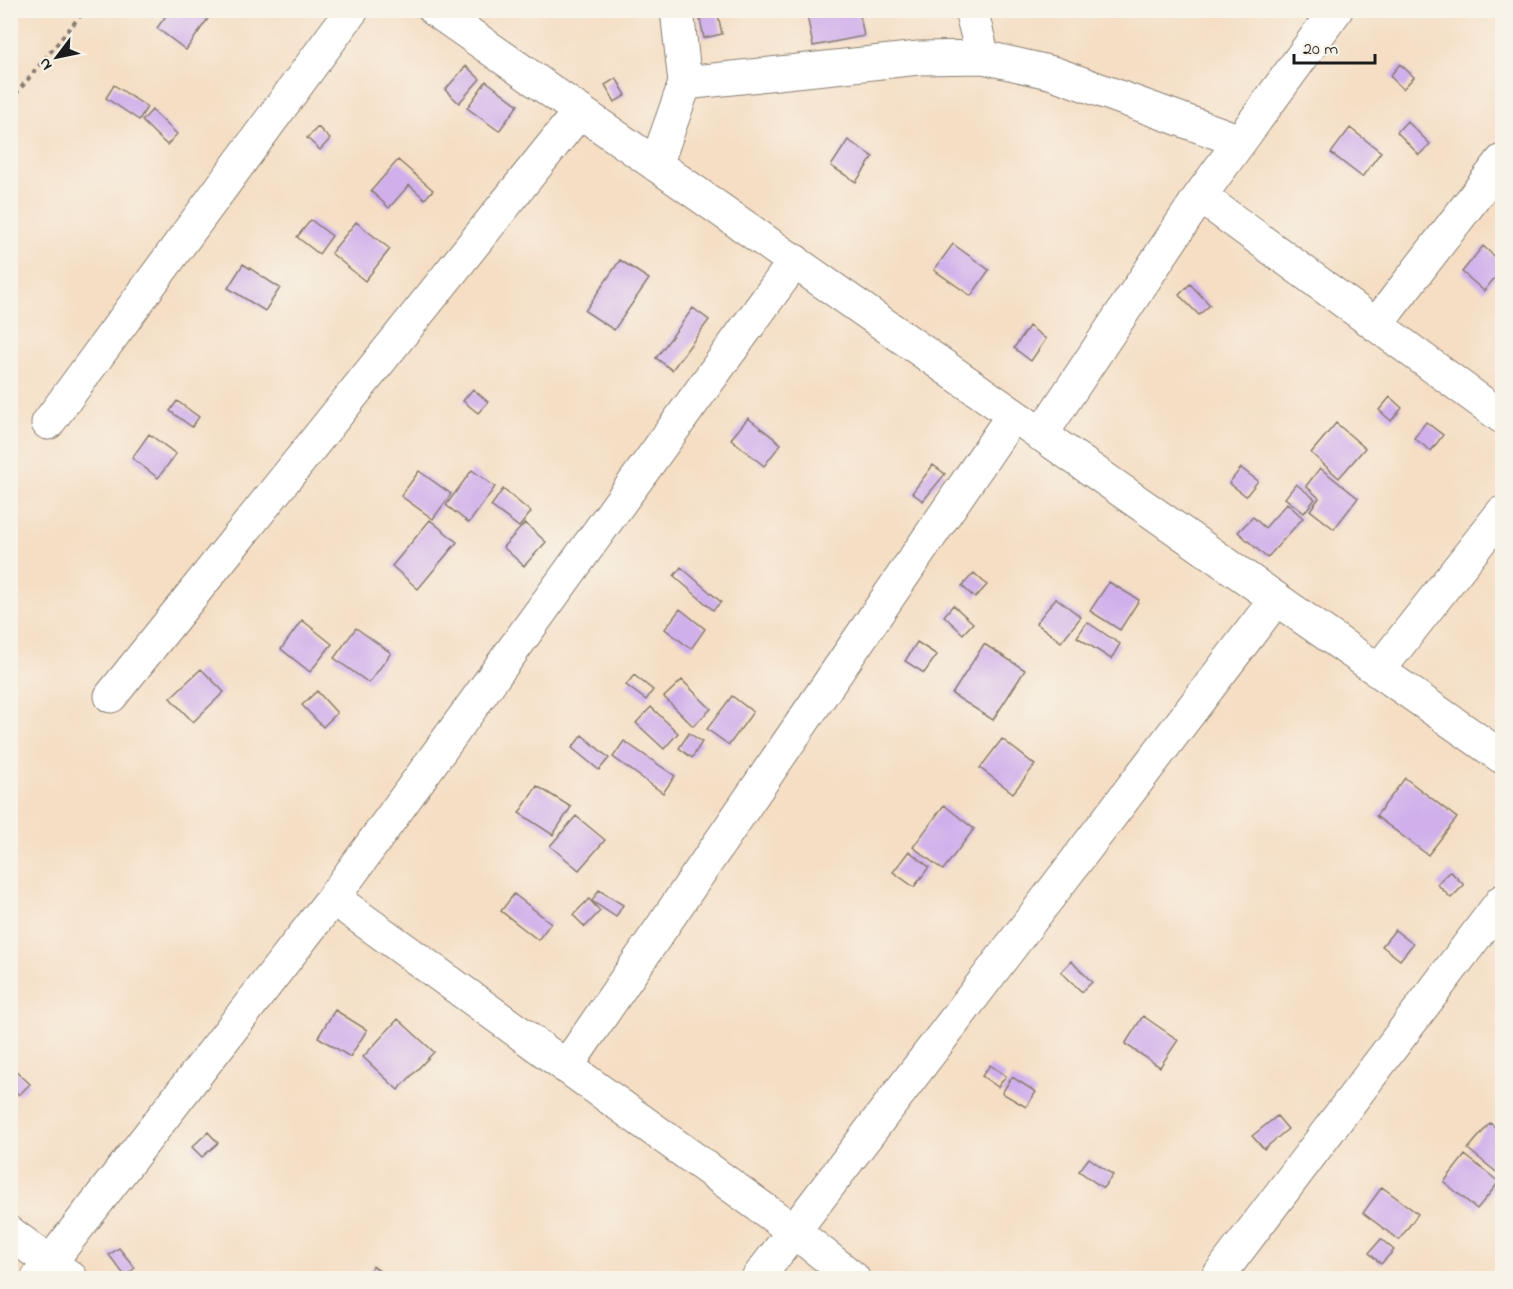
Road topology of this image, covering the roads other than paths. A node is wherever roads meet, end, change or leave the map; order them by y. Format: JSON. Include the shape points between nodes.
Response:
{"nodes":[{"id":1,"x":352,"y":10,"type":"edge"},
{"id":2,"x":435,"y":10,"type":"edge"},
{"id":3,"x":677,"y":10,"type":"edge"},
{"id":4,"x":971,"y":10,"type":"edge"},
{"id":5,"x":1336,"y":11,"type":"edge"},
{"id":6,"x":983,"y":57,"type":"junction"},
{"id":7,"x":685,"y":83,"type":"junction"},
{"id":8,"x":580,"y":111,"type":"junction"},
{"id":9,"x":1240,"y":141,"type":"junction"},
{"id":10,"x":1503,"y":161,"type":"edge"},
{"id":11,"x":656,"y":165,"type":"junction"},
{"id":12,"x":1200,"y":196,"type":"junction"},
{"id":13,"x":795,"y":261,"type":"junction"},
{"id":14,"x":1376,"y":325,"type":"junction"},
{"id":15,"x":1013,"y":415,"type":"junction"},
{"id":16,"x":1503,"y":417,"type":"edge"},
{"id":17,"x":48,"y":423,"type":"dead end"},
{"id":18,"x":1041,"y":435,"type":"junction"},
{"id":19,"x":1503,"y":513,"type":"edge"},
{"id":20,"x":1275,"y":599,"type":"junction"},
{"id":21,"x":1378,"y":671,"type":"junction"},
{"id":22,"x":111,"y":696,"type":"dead end"},
{"id":23,"x":1503,"y":757,"type":"edge"},
{"id":24,"x":333,"y":898,"type":"junction"},
{"id":25,"x":1503,"y":901,"type":"edge"},
{"id":26,"x":566,"y":1067,"type":"junction"},
{"id":27,"x":794,"y":1232,"type":"junction"},
{"id":28,"x":10,"y":1233,"type":"edge"},
{"id":29,"x":53,"y":1273,"type":"edge"},
{"id":30,"x":758,"y":1278,"type":"edge"},
{"id":31,"x":853,"y":1278,"type":"edge"},
{"id":32,"x":1217,"y":1278,"type":"edge"}],
"edges":[{"from":1,"to":17,"type":"street"},
{"from":2,"to":8,"type":"street"},
{"from":3,"to":7,"type":"street"},
{"from":4,"to":6,"type":"street"},
{"from":5,"to":9,"type":"street"},
{"from":6,"to":7,"type":"street","via":[[919,58]]},
{"from":6,"to":9,"type":"street","via":[[1053,73]]},
{"from":7,"to":11,"type":"street"},
{"from":8,"to":11,"type":"street"},
{"from":8,"to":22,"type":"street"},
{"from":9,"to":12,"type":"street"},
{"from":10,"to":14,"type":"street"},
{"from":11,"to":13,"type":"street"},
{"from":12,"to":14,"type":"street"},
{"from":12,"to":18,"type":"street"},
{"from":13,"to":15,"type":"street"},
{"from":13,"to":24,"type":"street"},
{"from":14,"to":16,"type":"street"},
{"from":15,"to":18,"type":"street"},
{"from":15,"to":26,"type":"street"},
{"from":18,"to":20,"type":"street"},
{"from":19,"to":21,"type":"street"},
{"from":20,"to":21,"type":"street"},
{"from":20,"to":27,"type":"street"},
{"from":21,"to":23,"type":"street"},
{"from":24,"to":26,"type":"street"},
{"from":24,"to":29,"type":"street"},
{"from":25,"to":32,"type":"street"},
{"from":26,"to":27,"type":"street"},
{"from":27,"to":30,"type":"street"},
{"from":27,"to":31,"type":"street"},
{"from":28,"to":29,"type":"street"}]}
